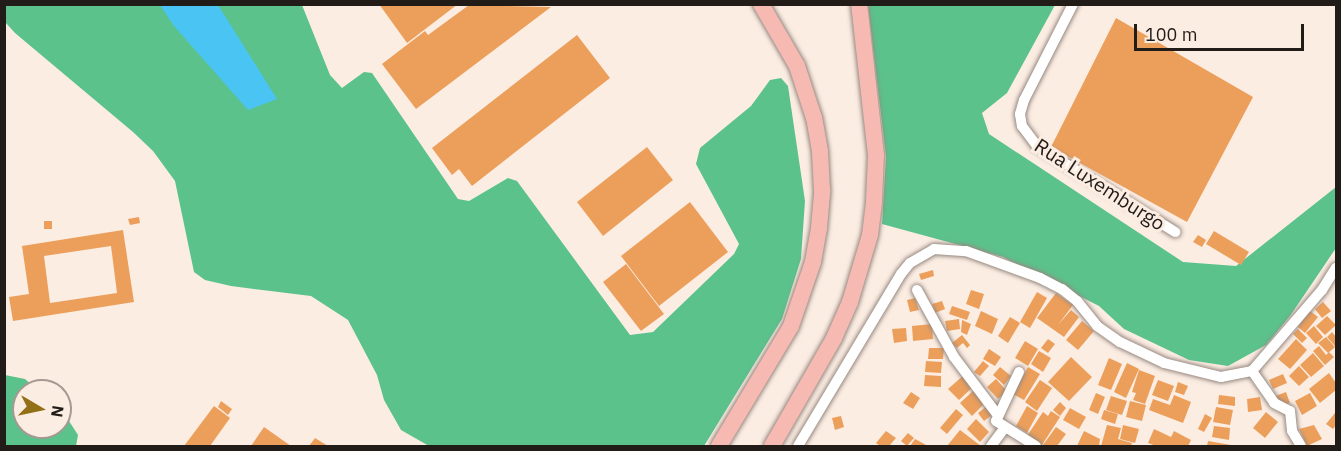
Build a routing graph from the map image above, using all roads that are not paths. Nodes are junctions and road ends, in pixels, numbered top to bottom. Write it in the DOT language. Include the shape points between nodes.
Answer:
graph roads {
  1 [pos="761,4"];
  2 [pos="859,4"];
  3 [pos="1073,4"];
  4 [pos="1175,232"];
  5 [pos="1336,268"];
  6 [pos="917,290"];
  7 [pos="1252,371"];
  8 [pos="1019,372"];
  9 [pos="997,414"];
  10 [pos="1004,429"];
  11 [pos="719,447"];
  12 [pos="772,447"];
  13 [pos="798,447"];
  14 [pos="991,447"];
  15 [pos="1036,447"];
  16 [pos="1301,447"];
  1 -- 11 [label="main road" via="797,66 814,118 821,171 819,228 813,262 791,326"];
  2 -- 12 [label="main road" via="876,155 870,236 846,311"];
  3 -- 4 [label="street, Rua Luxemburgo" via="1024,100 1022,126 1037,146"];
  5 -- 7 [label="street" via="1322,290"];
  6 -- 9 [label="street" via="954,357"];
  7 -- 13 [label="street" via="1221,377 1164,363 1120,342 1097,326 1062,289 1040,278 993,259 948,248 934,249 910,263"];
  7 -- 16 [label="street" via="1274,403 1290,411 1292,431"];
  8 -- 9 [label="street"];
  9 -- 10 [label="street" via="996,421"];
  10 -- 14 [label="street"];
  10 -- 15 [label="street"];
}
